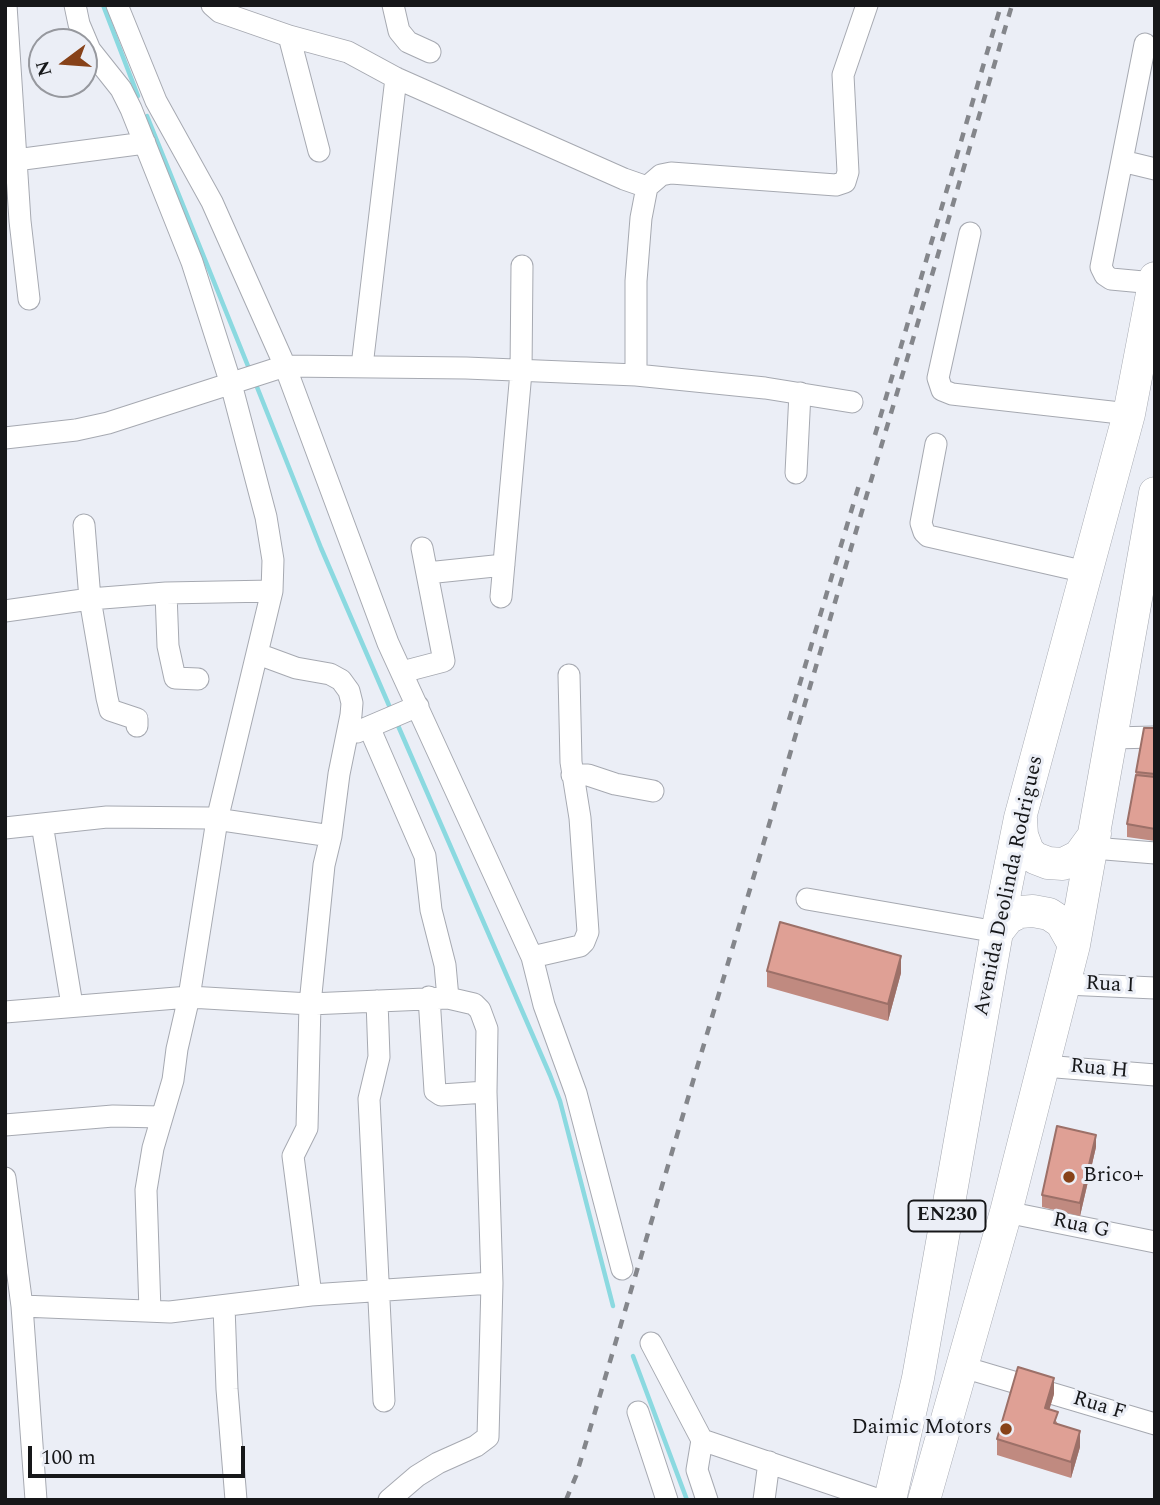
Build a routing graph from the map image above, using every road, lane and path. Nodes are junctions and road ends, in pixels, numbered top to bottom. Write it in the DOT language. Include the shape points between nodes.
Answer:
graph roads {
  1 [pos="6,5"];
  2 [pos="75,5"];
  3 [pos="117,5"];
  4 [pos="212,5"];
  5 [pos="393,5"];
  6 [pos="867,5"];
  7 [pos="7,33"];
  8 [pos="289,36"];
  9 [pos="1145,44"];
  10 [pos="430,52"];
  11 [pos="396,78"];
  12 [pos="143,105"];
  13 [pos="9,116"];
  14 [pos="145,143"];
  15 [pos="319,151"];
  16 [pos="16,160"];
  17 [pos="1122,160"];
  18 [pos="1155,169"];
  19 [pos="647,187"];
  20 [pos="13,223"];
  21 [pos="970,233"];
  22 [pos="522,267"];
  23 [pos="1154,281"];
  24 [pos="29,299"];
  25 [pos="362,366"];
  26 [pos="274,368"];
  27 [pos="522,372"];
  28 [pos="636,374"];
  29 [pos="236,382"];
  30 [pos="800,393"];
  31 [pos="852,402"];
  32 [pos="1129,414"];
  33 [pos="5,438"];
  34 [pos="936,444"];
  35 [pos="796,473"];
  36 [pos="1155,493"];
  37 [pos="85,525"];
  38 [pos="422,548"];
  39 [pos="504,565"];
  40 [pos="1147,570"];
  41 [pos="1086,572"];
  42 [pos="427,573"];
  43 [pos="272,591"];
  44 [pos="166,593"];
  45 [pos="500,597"];
  46 [pos="90,599"];
  47 [pos="5,611"];
  48 [pos="258,654"];
  49 [pos="402,673"];
  50 [pos="569,676"];
  51 [pos="198,679"];
  52 [pos="413,708"];
  53 [pos="374,725"];
  54 [pos="137,726"];
  55 [pos="348,736"];
  56 [pos="1155,737"];
  57 [pos="1112,738"];
  58 [pos="572,775"];
  59 [pos="653,791"];
  60 [pos="1020,818"];
  61 [pos="217,820"];
  62 [pos="42,824"];
  63 [pos="5,828"];
  64 [pos="331,836"];
  65 [pos="1094,841"];
  66 [pos="1155,853"];
  67 [pos="807,898"];
  68 [pos="997,932"];
  69 [pos="1074,946"];
  70 [pos="532,957"];
  71 [pos="1065,984"];
  72 [pos="1155,988"];
  73 [pos="189,997"];
  74 [pos="439,998"];
  75 [pos="377,1001"];
  76 [pos="310,1004"];
  77 [pos="72,1005"];
  78 [pos="5,1012"];
  79 [pos="1044,1066"];
  80 [pos="1155,1075"];
  81 [pos="485,1092"];
  82 [pos="161,1117"];
  83 [pos="5,1125"];
  84 [pos="5,1178"];
  85 [pos="1006,1212"];
  86 [pos="1155,1242"];
  87 [pos="622,1269"];
  88 [pos="11,1277"];
  89 [pos="492,1283"];
  90 [pos="378,1291"];
  91 [pos="311,1295"];
  92 [pos="22,1306"];
  93 [pos="224,1306"];
  94 [pos="150,1311"];
  95 [pos="651,1343"];
  96 [pos="963,1367"];
  97 [pos="384,1401"];
  98 [pos="638,1412"];
  99 [pos="1155,1424"];
  100 [pos="702,1440"];
  101 [pos="769,1462"];
  102 [pos="36,1500"];
  103 [pos="236,1500"];
  104 [pos="389,1500"];
  105 [pos="667,1500"];
  106 [pos="707,1500"];
  107 [pos="764,1500"];
  108 [pos="879,1500"];
  109 [pos="890,1500"];
  110 [pos="924,1500"];
  1 -- 7 [label="street"];
  2 -- 12 [label="street" via="90,50 121,89"];
  3 -- 12 [label="street"];
  4 -- 8 [label="street" via="220,12"];
  5 -- 10 [label="street" via="399,31 408,42"];
  6 -- 19 [label="street" via="843,75 845,182 671,173"];
  7 -- 13 [label="street"];
  8 -- 11 [label="street" via="348,52"];
  8 -- 15 [label="street"];
  9 -- 17 [label="street"];
  11 -- 19 [label="street"];
  11 -- 25 [label="street"];
  12 -- 14 [label="street"];
  12 -- 26 [label="street" via="216,211"];
  13 -- 16 [label="street"];
  14 -- 16 [label="street"];
  14 -- 29 [label="street"];
  16 -- 20 [label="street"];
  17 -- 18 [label="street"];
  17 -- 23 [label="street" via="1101,267 1111,279"];
  19 -- 28 [label="street" via="636,281"];
  20 -- 24 [label="street"];
  21 -- 32 [label="street" via="939,378 942,390"];
  22 -- 27 [label="street"];
  23 -- 32 [label="highway, Avenida Deolinda Rodrigues / EN230"];
  25 -- 26 [label="street"];
  25 -- 27 [label="street"];
  26 -- 29 [label="street"];
  26 -- 49 [label="street"];
  27 -- 28 [label="street"];
  27 -- 39 [label="street"];
  28 -- 30 [label="street"];
  29 -- 33 [label="street" via="108,423"];
  29 -- 43 [label="street" via="271,537"];
  30 -- 31 [label="street"];
  30 -- 35 [label="street"];
  32 -- 41 [label="highway, Avenida Deolinda Rodrigues / EN230"];
  34 -- 41 [label="street" via="921,523 928,536"];
  36 -- 40 [label="highway, EN230"];
  37 -- 46 [label="street"];
  38 -- 42 [label="street"];
  39 -- 42 [label="street"];
  39 -- 45 [label="street"];
  40 -- 57 [label="highway, EN230"];
  41 -- 60 [label="highway, Avenida Deolinda Rodrigues / EN230"];
  42 -- 49 [label="street" via="444,661"];
  43 -- 44 [label="street"];
  43 -- 48 [label="street"];
  44 -- 46 [label="street"];
  44 -- 51 [label="street" via="168,646 175,678"];
  46 -- 47 [label="street"];
  46 -- 54 [label="street" via="110,710 137,719"];
  48 -- 55 [label="street" via="341,680 352,703"];
  48 -- 61 [label="street"];
  49 -- 52 [label="street"];
  50 -- 58 [label="street"];
  52 -- 53 [label="street"];
  52 -- 70 [label="street"];
  53 -- 55 [label="street"];
  53 -- 74 [label="street" via="425,856 444,965"];
  55 -- 64 [label="street"];
  56 -- 57 [label="street"];
  57 -- 65 [label="highway, EN230"];
  58 -- 59 [label="street"];
  58 -- 70 [label="street" via="580,818 587,932 580,946"];
  60 -- 65 [label="highway" via="1028,851 1048,863 1063,864"];
  60 -- 68 [label="highway, Avenida Deolinda Rodrigues / EN230"];
  61 -- 62 [label="street" via="107,817"];
  61 -- 64 [label="street"];
  61 -- 73 [label="street"];
  62 -- 63 [label="street"];
  62 -- 77 [label="street"];
  64 -- 76 [label="street"];
  65 -- 66 [label="street"];
  65 -- 69 [label="highway, EN230"];
  67 -- 68 [label="street"];
  68 -- 69 [label="highway" via="1008,918 1033,911 1060,922"];
  68 -- 109 [label="highway, Avenida Deolinda Rodrigues / EN230" via="918,1378"];
  69 -- 71 [label="highway, EN230"];
  70 -- 87 [label="street" via="576,1093"];
  71 -- 72 [label="street, Rua I"];
  71 -- 79 [label="highway, EN230"];
  73 -- 76 [label="street"];
  73 -- 77 [label="street"];
  73 -- 82 [label="street"];
  74 -- 75 [label="street"];
  74 -- 81 [label="street" via="474,1004 485,1018"];
  74 -- 81 [label="street" via="435,1091 441,1095"];
  75 -- 76 [label="street"];
  75 -- 90 [label="street" via="378,1069 369,1099"];
  76 -- 91 [label="street" via="307,1128 293,1156"];
  77 -- 78 [label="street"];
  79 -- 80 [label="street, Rua H"];
  79 -- 85 [label="highway, EN230"];
  81 -- 89 [label="street"];
  82 -- 83 [label="street"];
  82 -- 94 [label="street" via="146,1190"];
  84 -- 88 [label="street"];
  85 -- 86 [label="street, Rua G"];
  85 -- 96 [label="highway, EN230"];
  88 -- 92 [label="street"];
  89 -- 90 [label="street"];
  89 -- 104 [label="street" via="488,1437 417,1476"];
  90 -- 91 [label="street"];
  90 -- 97 [label="street"];
  91 -- 93 [label="street"];
  92 -- 94 [label="street"];
  92 -- 102 [label="street"];
  93 -- 94 [label="street"];
  93 -- 103 [label="street"];
  95 -- 100 [label="street"];
  96 -- 99 [label="street, Rua F"];
  96 -- 110 [label="highway, EN230"];
  98 -- 105 [label="street"];
  100 -- 101 [label="street"];
  100 -- 106 [label="street" via="697,1470"];
  101 -- 107 [label="street"];
  101 -- 108 [label="street"];
}
